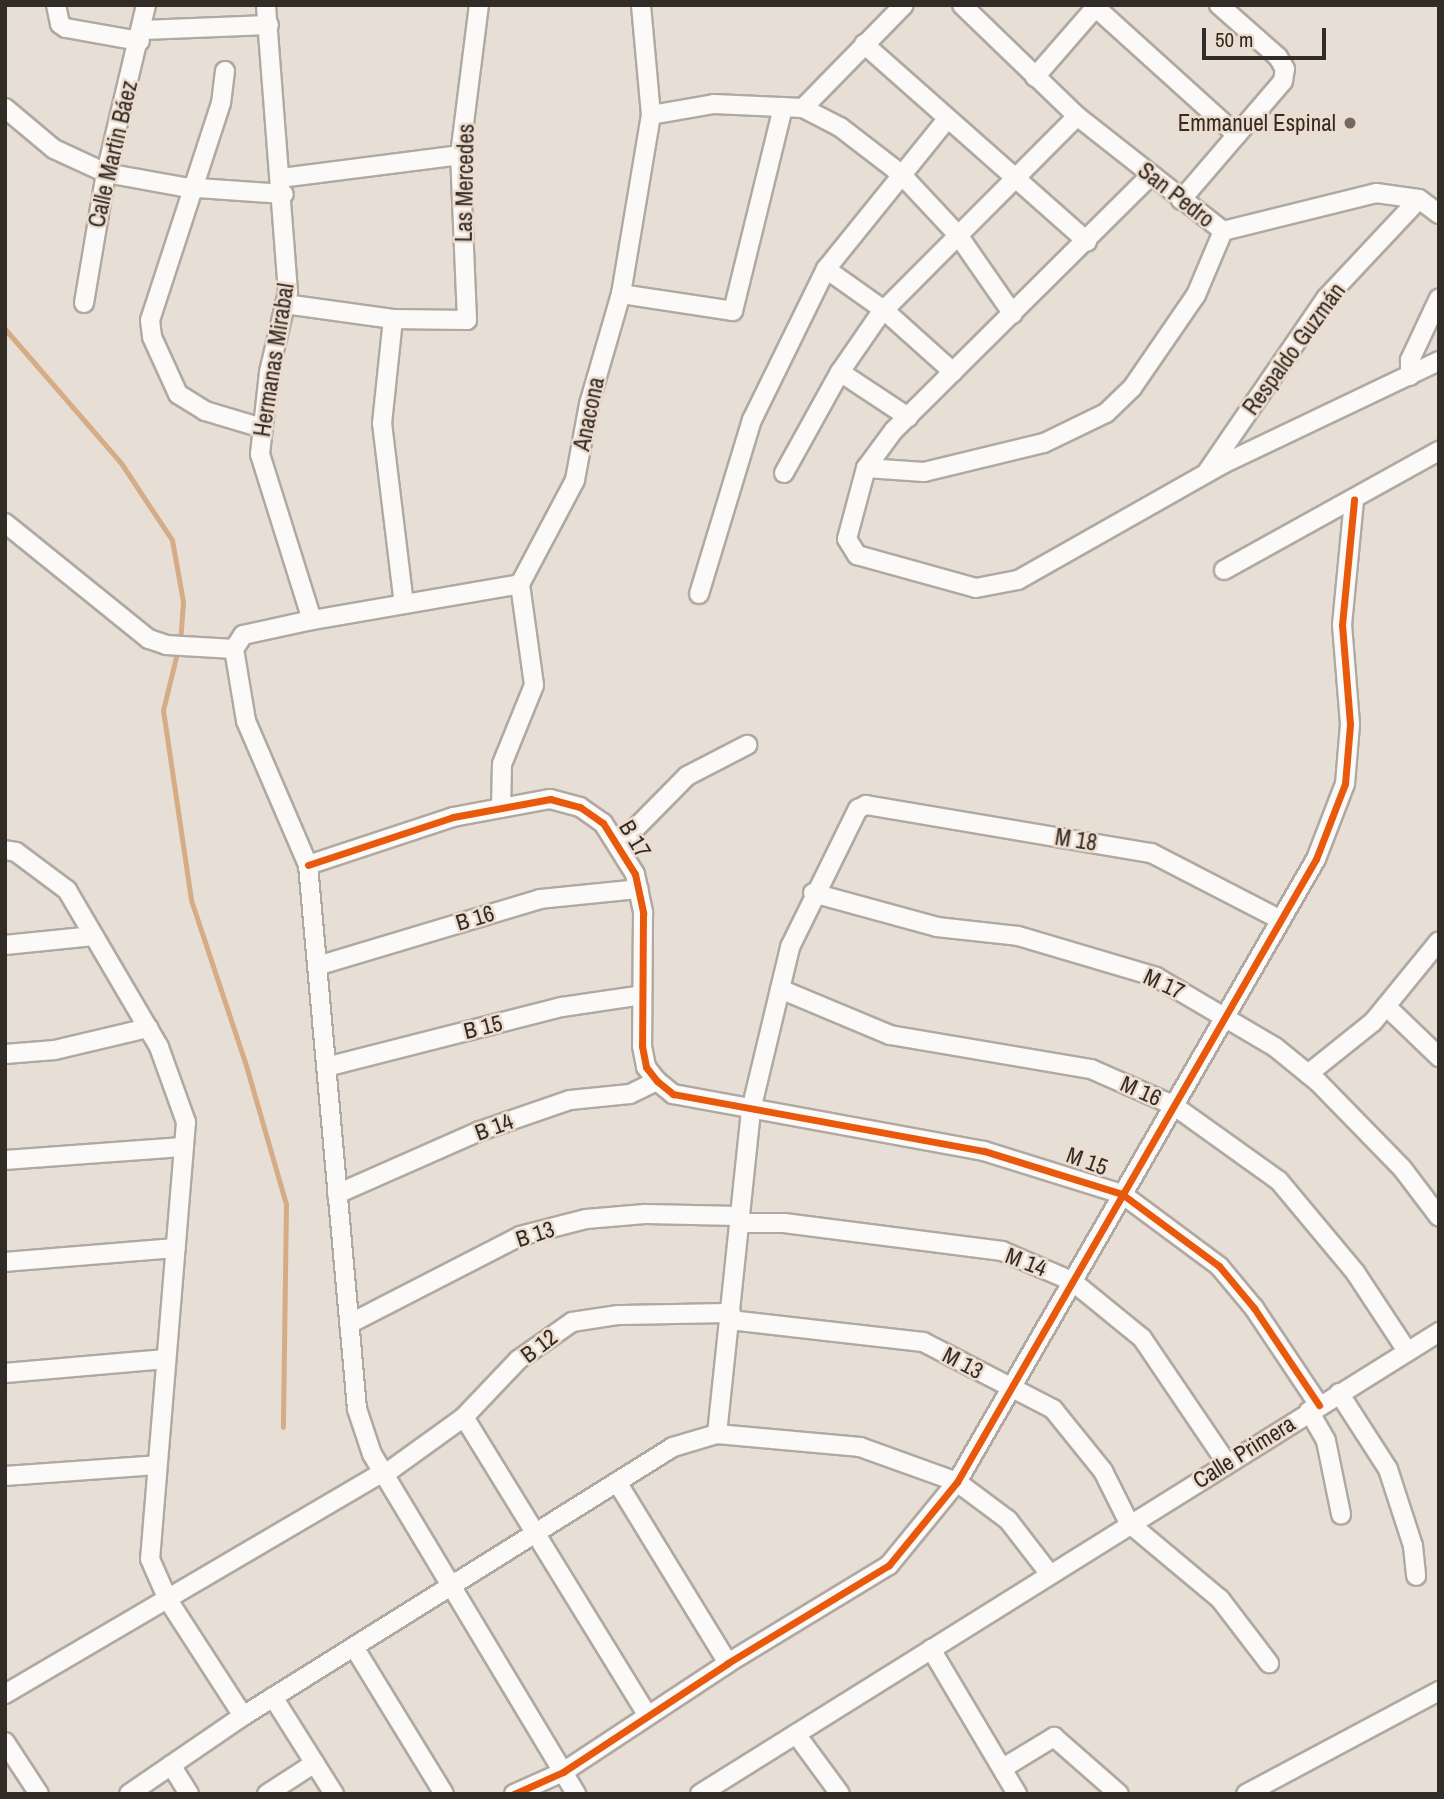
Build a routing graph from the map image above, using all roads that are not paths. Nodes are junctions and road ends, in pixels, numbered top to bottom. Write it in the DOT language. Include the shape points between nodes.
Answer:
graph roads {
  1 [pos="56,5"];
  2 [pos="146,5"];
  3 [pos="266,5"];
  4 [pos="479,5"];
  5 [pos="641,5"];
  6 [pos="904,5"];
  7 [pos="962,5"];
  8 [pos="1219,5"];
  9 [pos="1094,6"];
  10 [pos="269,25"];
  11 [pos="142,36"];
  12 [pos="864,44"];
  13 [pos="225,71"];
  14 [pos="1035,77"];
  15 [pos="783,107"];
  16 [pos="5,108"];
  17 [pos="803,108"];
  18 [pos="651,114"];
  19 [pos="1077,116"];
  20 [pos="947,119"];
  21 [pos="1237,135"];
  22 [pos="460,155"];
  23 [pos="106,173"];
  24 [pos="900,173"];
  25 [pos="1016,176"];
  26 [pos="1150,176"];
  27 [pos="282,186"];
  28 [pos="193,187"];
  29 [pos="1419,198"];
  30 [pos="1181,200"];
  31 [pos="1439,214"];
  32 [pos="1223,230"];
  33 [pos="958,235"];
  34 [pos="1087,242"];
  35 [pos="826,269"];
  36 [pos="621,294"];
  37 [pos="1439,298"];
  38 [pos="83,303"];
  39 [pos="285,304"];
  40 [pos="884,310"];
  41 [pos="1013,314"];
  42 [pos="393,319"];
  43 [pos="1439,361"];
  44 [pos="841,372"];
  45 [pos="953,372"];
  46 [pos="1410,376"];
  47 [pos="908,417"];
  48 [pos="262,428"];
  49 [pos="1439,452"];
  50 [pos="866,468"];
  51 [pos="784,473"];
  52 [pos="1205,474"];
  53 [pos="1354,500"];
  54 [pos="5,523"];
  55 [pos="1224,570"];
  56 [pos="520,584"];
  57 [pos="699,594"];
  58 [pos="404,604"];
  59 [pos="312,620"];
  60 [pos="234,649"];
  61 [pos="747,745"];
  62 [pos="501,808"];
  63 [pos="619,845"];
  64 [pos="5,850"];
  65 [pos="308,865"];
  66 [pos="638,889"];
  67 [pos="813,893"];
  68 [pos="1280,920"];
  69 [pos="94,936"];
  70 [pos="1439,941"];
  71 [pos="5,945"];
  72 [pos="317,966"];
  73 [pos="780,989"];
  74 [pos="642,995"];
  75 [pos="1386,1006"];
  76 [pos="1226,1015"];
  77 [pos="148,1028"];
  78 [pos="5,1054"];
  79 [pos="1439,1057"];
  80 [pos="326,1067"];
  81 [pos="1308,1074"];
  82 [pos="657,1081"];
  83 [pos="1173,1105"];
  84 [pos="751,1110"];
  85 [pos="184,1147"];
  86 [pos="5,1160"];
  87 [pos="337,1194"];
  88 [pos="1122,1194"];
  89 [pos="1439,1217"];
  90 [pos="740,1219"];
  91 [pos="175,1248"];
  92 [pos="5,1262"];
  93 [pos="1072,1281"];
  94 [pos="731,1316"];
  95 [pos="349,1324"];
  96 [pos="1439,1332"];
  97 [pos="1407,1351"];
  98 [pos="165,1359"];
  99 [pos="5,1373"];
  100 [pos="1012,1388"];
  101 [pos="1339,1392"];
  102 [pos="1314,1408"];
  103 [pos="464,1417"];
  104 [pos="717,1434"];
  105 [pos="1226,1462"];
  106 [pos="157,1465"];
  107 [pos="384,1473"];
  108 [pos="5,1476"];
  109 [pos="617,1482"];
  110 [pos="957,1482"];
  111 [pos="1341,1514"];
  112 [pos="1129,1523"];
  113 [pos="535,1534"];
  114 [pos="1049,1573"];
  115 [pos="1416,1576"];
  116 [pos="453,1585"];
  117 [pos="168,1600"];
  118 [pos="355,1647"];
  119 [pos="932,1649"];
  120 [pos="728,1662"];
  121 [pos="1269,1663"];
  122 [pos="1439,1691"];
  123 [pos="5,1694"];
  124 [pos="273,1698"];
  125 [pos="648,1715"];
  126 [pos="243,1716"];
  127 [pos="796,1734"];
  128 [pos="5,1742"];
  129 [pos="315,1763"];
  130 [pos="171,1765"];
  131 [pos="1003,1768"];
  132 [pos="563,1772"];
  133 [pos="39,1794"];
  134 [pos="129,1794"];
  135 [pos="189,1794"];
  136 [pos="267,1794"];
  137 [pos="334,1794"];
  138 [pos="444,1794"];
  139 [pos="514,1794"];
  140 [pos="576,1794"];
  141 [pos="700,1794"];
  142 [pos="840,1794"];
  143 [pos="1017,1794"];
  144 [pos="1119,1794"];
  145 [pos="1246,1794"];
  1 -- 11 [label="street" via="60,24 66,28"];
  2 -- 11 [label="street, Calle Martin Báez"];
  3 -- 10 [label="street, Hermanas Mirabal"];
  4 -- 22 [label="street, Las Mercedes"];
  5 -- 18 [label="street, Anacona"];
  6 -- 12 [label="street"];
  7 -- 14 [label="street, San Pedro"];
  8 -- 21 [label="street" via="1278,57 1285,69 1283,81"];
  9 -- 14 [label="street"];
  9 -- 21 [label="street"];
  10 -- 11 [label="street"];
  10 -- 27 [label="street, Hermanas Mirabal"];
  11 -- 23 [label="street, Calle Martin Báez"];
  12 -- 17 [label="street"];
  12 -- 20 [label="street"];
  13 -- 28 [label="street" via="221,103"];
  14 -- 19 [label="street, San Pedro"];
  15 -- 17 [label="street"];
  15 -- 18 [label="street" via="714,104"];
  15 -- 36 [label="street" via="733,311"];
  16 -- 23 [label="street" via="54,149"];
  17 -- 24 [label="street" via="840,127"];
  18 -- 36 [label="street, Anacona"];
  19 -- 25 [label="street"];
  19 -- 26 [label="street, San Pedro"];
  20 -- 24 [label="street"];
  20 -- 25 [label="street"];
  21 -- 30 [label="street"];
  22 -- 27 [label="street"];
  22 -- 42 [label="street, Las Mercedes" via="467,320"];
  23 -- 28 [label="street"];
  23 -- 38 [label="street, Calle Martin Báez"];
  24 -- 33 [label="street"];
  24 -- 35 [label="street"];
  25 -- 33 [label="street"];
  25 -- 34 [label="street"];
  26 -- 30 [label="street, San Pedro"];
  26 -- 34 [label="street"];
  27 -- 28 [label="street"];
  27 -- 39 [label="street, Hermanas Mirabal"];
  28 -- 48 [label="street" via="150,320 152,337 178,394 205,411"];
  29 -- 31 [label="street"];
  29 -- 32 [label="street, San Pedro" via="1376,192"];
  29 -- 52 [label="street, Respaldo Guzmán" via="1327,297"];
  30 -- 32 [label="street, San Pedro"];
  32 -- 50 [label="street" via="1196,295 1132,388 1106,413 1044,443 924,472"];
  33 -- 40 [label="street"];
  33 -- 41 [label="street"];
  34 -- 41 [label="street"];
  35 -- 40 [label="street"];
  35 -- 57 [label="street" via="752,420"];
  36 -- 56 [label="street, Anacona" via="589,404 575,480"];
  37 -- 46 [label="street" via="1410,360"];
  39 -- 42 [label="street"];
  39 -- 48 [label="street, Hermanas Mirabal"];
  40 -- 44 [label="street"];
  40 -- 45 [label="street"];
  41 -- 45 [label="street"];
  42 -- 58 [label="street" via="382,423"];
  43 -- 46 [label="street"];
  44 -- 47 [label="street"];
  44 -- 51 [label="street"];
  45 -- 47 [label="street"];
  46 -- 52 [label="street"];
  47 -- 50 [label="street"];
  48 -- 59 [label="street, Hermanas Mirabal" via="260,454"];
  49 -- 53 [label="street"];
  50 -- 52 [label="street" via="847,539 850,549 856,555 976,587 1018,580"];
  53 -- 55 [label="street"];
  53 -- 68 [label="street" via="1342,625 1350,724 1345,784 1316,859"];
  54 -- 60 [label="street" via="149,639 166,645"];
  56 -- 58 [label="street"];
  56 -- 62 [label="street" via="534,685 502,764"];
  58 -- 59 [label="street"];
  59 -- 60 [label="street" via="243,635"];
  60 -- 65 [label="street" via="246,721"];
  61 -- 63 [label="street" via="687,776"];
  62 -- 63 [label="street, B 17" via="550,799 580,807 603,823"];
  62 -- 65 [label="street, B 17" via="453,817"];
  63 -- 66 [label="street, B 17"];
  64 -- 69 [label="street" via="16,852 67,890"];
  65 -- 72 [label="street"];
  66 -- 72 [label="street, B 16" via="540,899"];
  66 -- 74 [label="street, B 17" via="643,913"];
  67 -- 68 [label="street, M 18" via="858,809 866,805 1151,853"];
  67 -- 73 [label="street" via="790,947"];
  67 -- 76 [label="street, M 17" via="937,927 1031,939 1156,977"];
  68 -- 76 [label="street"];
  69 -- 71 [label="street"];
  69 -- 77 [label="street"];
  70 -- 75 [label="street"];
  72 -- 80 [label="street"];
  73 -- 83 [label="street, M 16" via="890,1035 1091,1069"];
  73 -- 84 [label="street"];
  74 -- 80 [label="street, B 15" via="562,1007"];
  74 -- 82 [label="street, B 17" via="642,1046 646,1067"];
  75 -- 79 [label="street"];
  75 -- 81 [label="street" via="1373,1022"];
  76 -- 81 [label="street, M 17"];
  76 -- 83 [label="street"];
  77 -- 78 [label="street" via="55,1049"];
  77 -- 85 [label="street" via="186,1122"];
  80 -- 87 [label="street"];
  81 -- 89 [label="street, M 17" via="1402,1168"];
  82 -- 84 [label="street" via="673,1094"];
  82 -- 87 [label="street, B 14" via="630,1094 570,1100 480,1131"];
  83 -- 88 [label="street"];
  83 -- 97 [label="street, M 16" via="1279,1181 1355,1272"];
  84 -- 88 [label="street, M 15" via="984,1151"];
  84 -- 90 [label="street"];
  85 -- 86 [label="street"];
  85 -- 91 [label="street"];
  87 -- 95 [label="street"];
  88 -- 93 [label="street"];
  88 -- 102 [label="street, M 15" via="1219,1266 1254,1308"];
  90 -- 93 [label="street, M 14" via="1002,1251"];
  90 -- 94 [label="street"];
  90 -- 95 [label="street, B 13" via="645,1214 586,1219 520,1236"];
  91 -- 92 [label="street"];
  91 -- 98 [label="street"];
  93 -- 100 [label="street"];
  93 -- 105 [label="street, M 14" via="1142,1338"];
  94 -- 100 [label="street, M 13" via="923,1342"];
  94 -- 103 [label="street, B 12" via="618,1315 572,1322 518,1360"];
  94 -- 104 [label="street"];
  95 -- 107 [label="street" via="356,1409"];
  96 -- 97 [label="street, Calle Primera"];
  97 -- 101 [label="street, Calle Primera"];
  98 -- 99 [label="street"];
  98 -- 106 [label="street"];
  100 -- 110 [label="street"];
  100 -- 112 [label="street, M 13" via="1053,1409 1102,1471"];
  101 -- 102 [label="street, Calle Primera"];
  101 -- 115 [label="street" via="1388,1469 1413,1546"];
  102 -- 105 [label="street, Calle Primera"];
  102 -- 111 [label="street, M 15"];
  103 -- 107 [label="street, B 12"];
  103 -- 113 [label="street"];
  104 -- 109 [label="street" via="673,1447"];
  104 -- 110 [label="street" via="860,1447"];
  105 -- 112 [label="street, Calle Primera"];
  106 -- 108 [label="street"];
  106 -- 117 [label="street" via="150,1559"];
  107 -- 116 [label="street"];
  107 -- 117 [label="street, B 12"];
  109 -- 113 [label="street"];
  109 -- 120 [label="street"];
  110 -- 114 [label="street" via="1007,1520"];
  110 -- 120 [label="street" via="889,1565"];
  112 -- 114 [label="street, Calle Primera"];
  112 -- 121 [label="street" via="1220,1599"];
  113 -- 116 [label="street"];
  113 -- 125 [label="street"];
  114 -- 119 [label="street, Calle Primera"];
  116 -- 118 [label="street"];
  116 -- 132 [label="street"];
  117 -- 123 [label="street, B 12"];
  117 -- 126 [label="street"];
  118 -- 124 [label="street"];
  118 -- 138 [label="street"];
  119 -- 127 [label="street, Calle Primera"];
  119 -- 131 [label="street"];
  120 -- 125 [label="street"];
  122 -- 145 [label="street"];
  124 -- 126 [label="street"];
  124 -- 129 [label="street"];
  125 -- 132 [label="street"];
  126 -- 130 [label="street"];
  127 -- 141 [label="street, Calle Primera"];
  127 -- 142 [label="street"];
  128 -- 133 [label="street"];
  129 -- 136 [label="street"];
  129 -- 137 [label="street"];
  130 -- 134 [label="street"];
  130 -- 135 [label="street"];
  131 -- 143 [label="street"];
  131 -- 144 [label="street" via="1054,1737"];
  132 -- 139 [label="street"];
  132 -- 140 [label="street"];
}
